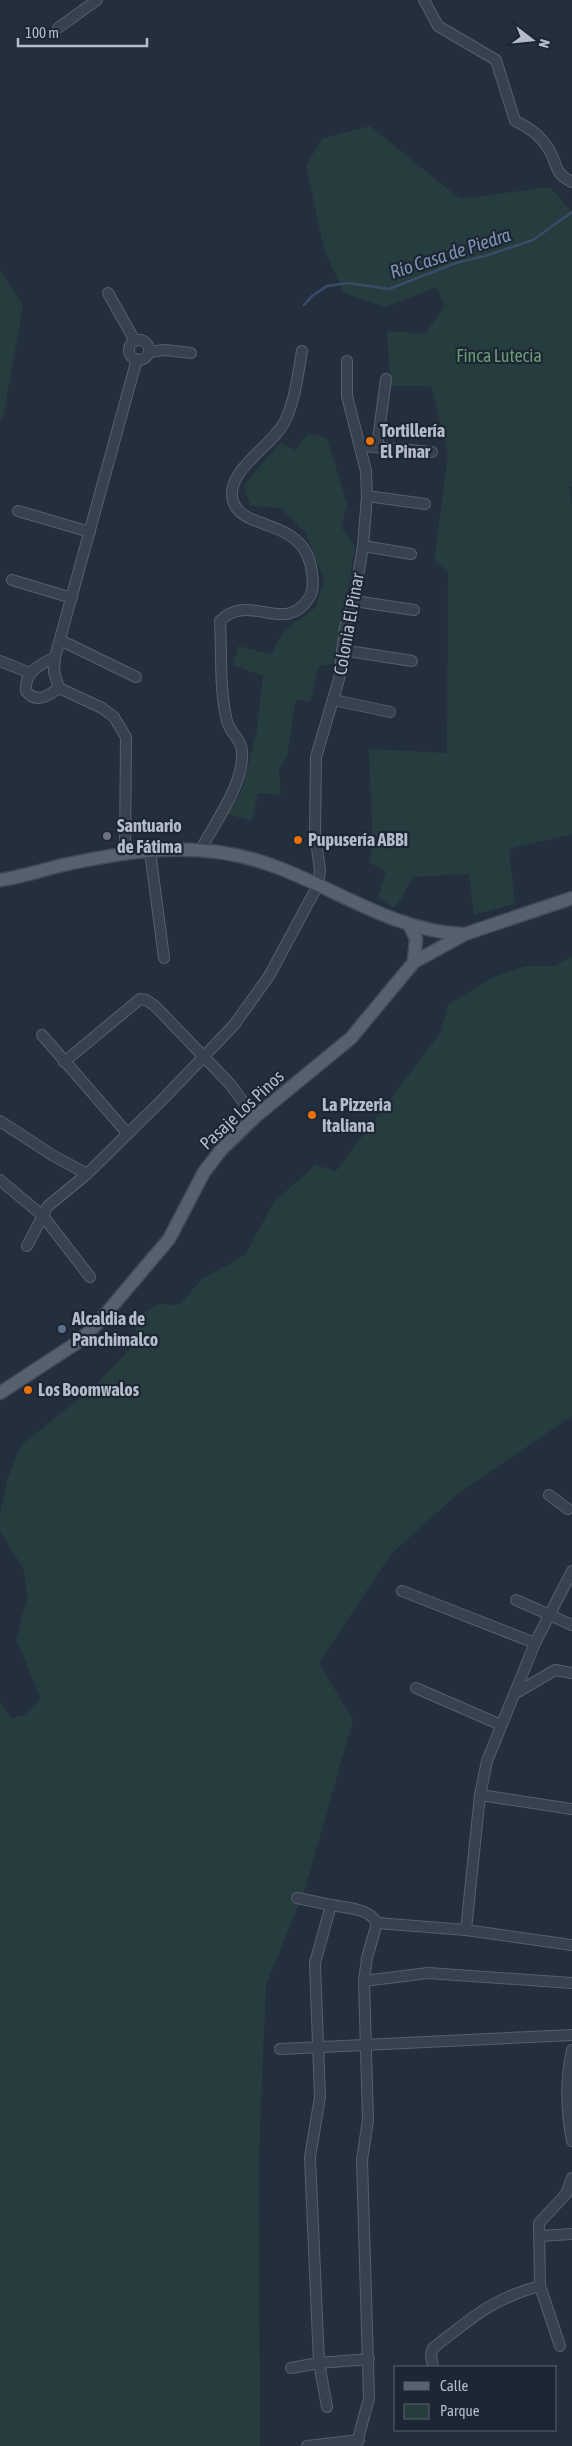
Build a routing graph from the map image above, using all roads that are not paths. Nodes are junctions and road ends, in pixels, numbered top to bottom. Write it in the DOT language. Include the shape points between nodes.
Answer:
graph roads {
  1 [pos="97,0"];
  2 [pos="424,0"];
  3 [pos="58,28"];
  4 [pos="572,182"];
  5 [pos="108,293"];
  6 [pos="135,341"];
  7 [pos="149,352"];
  8 [pos="302,352"];
  9 [pos="191,353"];
  10 [pos="136,359"];
  11 [pos="347,362"];
  12 [pos="386,379"];
  13 [pos="362,446"];
  14 [pos="377,447"];
  15 [pos="432,452"];
  16 [pos="367,496"];
  17 [pos="425,504"];
  18 [pos="18,511"];
  19 [pos="90,532"];
  20 [pos="363,546"];
  21 [pos="411,554"];
  22 [pos="12,580"];
  23 [pos="72,598"];
  24 [pos="354,601"];
  25 [pos="414,610"];
  26 [pos="60,640"];
  27 [pos="342,650"];
  28 [pos="55,657"];
  29 [pos="0,660"];
  30 [pos="412,661"];
  31 [pos="30,673"];
  32 [pos="136,676"];
  33 [pos="59,688"];
  34 [pos="334,700"];
  35 [pos="390,712"];
  36 [pos="202,849"];
  37 [pos="150,851"];
  38 [pos="125,854"];
  39 [pos="0,880"];
  40 [pos="318,885"];
  41 [pos="572,898"];
  42 [pos="410,926"];
  43 [pos="465,934"];
  44 [pos="164,958"];
  45 [pos="414,962"];
  46 [pos="42,1035"];
  47 [pos="203,1057"];
  48 [pos="64,1062"];
  49 [pos="254,1117"];
  50 [pos="0,1121"];
  51 [pos="128,1134"];
  52 [pos="87,1174"];
  53 [pos="0,1180"];
  54 [pos="43,1216"];
  55 [pos="27,1246"];
  56 [pos="90,1276"];
  57 [pos="0,1393"];
  58 [pos="548,1495"];
  59 [pos="571,1511"];
  60 [pos="572,1570"];
  61 [pos="402,1590"];
  62 [pos="516,1600"];
  63 [pos="549,1614"];
  64 [pos="572,1625"];
  65 [pos="535,1643"];
  66 [pos="572,1673"];
  67 [pos="416,1688"];
  68 [pos="516,1693"];
  69 [pos="501,1725"];
  70 [pos="480,1795"];
  71 [pos="572,1809"];
  72 [pos="297,1898"];
  73 [pos="331,1905"];
  74 [pos="377,1923"];
  75 [pos="466,1930"];
  76 [pos="572,1945"];
  77 [pos="364,1981"];
  78 [pos="572,1983"];
  79 [pos="572,2035"];
  80 [pos="367,2046"];
  81 [pos="317,2047"];
  82 [pos="280,2050"];
  83 [pos="572,2050"];
  84 [pos="572,2141"];
  85 [pos="572,2178"];
  86 [pos="572,2234"];
  87 [pos="540,2236"];
  88 [pos="540,2286"];
  89 [pos="560,2346"];
  90 [pos="369,2359"];
  91 [pos="319,2363"];
  92 [pos="433,2366"];
  93 [pos="291,2368"];
  94 [pos="327,2407"];
  95 [pos="358,2443"];
  96 [pos="308,2446"];
  1 -- 3 [label="street"];
  2 -- 4 [label="street" via="438,26 496,60 515,120 530,127 548,148 556,170"];
  5 -- 6 [label="street"];
  6 -- 7 [label="street" via="147,343"];
  6 -- 10 [label="street" via="130,348 132,357"];
  7 -- 9 [label="street"];
  7 -- 10 [label="street" via="144,358"];
  8 -- 36 [label="street" via="297,384 285,423 238,474 233,501 238,510 257,522 292,535 303,546 311,565 313,585 310,598 300,609 284,615 245,609 229,612 220,621 227,722 242,744 242,759 234,787"];
  10 -- 19 [label="street"];
  11 -- 13 [label="street, Colonia El Pinar" via="347,396"];
  12 -- 14 [label="street"];
  13 -- 14 [label="street"];
  13 -- 16 [label="street, Colonia El Pinar"];
  14 -- 15 [label="street"];
  16 -- 17 [label="street"];
  16 -- 20 [label="street, Colonia El Pinar"];
  18 -- 19 [label="street"];
  19 -- 23 [label="street"];
  20 -- 21 [label="street"];
  20 -- 24 [label="street, Colonia El Pinar"];
  22 -- 23 [label="street"];
  23 -- 26 [label="street"];
  24 -- 25 [label="street"];
  24 -- 27 [label="street, Colonia El Pinar" via="345,626"];
  26 -- 28 [label="street"];
  26 -- 32 [label="street"];
  27 -- 30 [label="street"];
  27 -- 34 [label="street, Colonia El Pinar" via="340,679"];
  28 -- 31 [label="street"];
  28 -- 33 [label="street" via="54,672"];
  29 -- 31 [label="street"];
  31 -- 33 [label="street" via="25,686 30,696 45,697"];
  33 -- 38 [label="street" via="102,708 114,717 126,737"];
  34 -- 35 [label="street"];
  34 -- 40 [label="street, Colonia El Pinar" via="316,757"];
  36 -- 37 [label="main road"];
  36 -- 40 [label="main road" via="268,864"];
  37 -- 38 [label="main road"];
  37 -- 44 [label="street"];
  38 -- 39 [label="main road"];
  40 -- 42 [label="main road"];
  40 -- 47 [label="street" via="269,976 234,1025"];
  41 -- 43 [label="main road"];
  42 -- 43 [label="main road"];
  42 -- 45 [label="main road" via="416,940"];
  43 -- 45 [label="main road, Pasaje Los Pinos"];
  45 -- 49 [label="main road, Pasaje Los Pinos" via="350,1038"];
  46 -- 48 [label="street"];
  47 -- 48 [label="street" via="155,1006 140,999"];
  47 -- 49 [label="street" via="230,1084"];
  47 -- 51 [label="street"];
  48 -- 51 [label="street"];
  49 -- 57 [label="main road, Pasaje Los Pinos" via="208,1165 169,1239 98,1323 78,1342"];
  50 -- 52 [label="street"];
  51 -- 52 [label="street"];
  52 -- 54 [label="street" via="48,1206"];
  53 -- 54 [label="street"];
  54 -- 55 [label="street"];
  54 -- 56 [label="street"];
  58 -- 59 [label="street"];
  60 -- 63 [label="street"];
  61 -- 65 [label="street"];
  62 -- 63 [label="street"];
  63 -- 64 [label="street"];
  63 -- 65 [label="street"];
  65 -- 68 [label="street"];
  66 -- 68 [label="street" via="555,1670"];
  67 -- 69 [label="street"];
  68 -- 69 [label="street"];
  69 -- 70 [label="street" via="487,1761"];
  70 -- 71 [label="street"];
  70 -- 75 [label="street"];
  72 -- 73 [label="street"];
  73 -- 74 [label="street" via="365,1912"];
  73 -- 81 [label="street" via="315,1963"];
  74 -- 75 [label="street"];
  74 -- 77 [label="street"];
  75 -- 76 [label="street"];
  77 -- 78 [label="street" via="428,1973"];
  77 -- 80 [label="street"];
  79 -- 80 [label="street"];
  80 -- 81 [label="street"];
  80 -- 90 [label="street" via="368,2120 362,2160"];
  81 -- 82 [label="street"];
  81 -- 91 [label="street" via="320,2097 310,2157"];
  83 -- 84 [label="street" via="566,2074"];
  85 -- 87 [label="street" via="566,2194 539,2223"];
  86 -- 87 [label="street"];
  87 -- 88 [label="street"];
  88 -- 89 [label="street"];
  88 -- 92 [label="street" via="496,2301 466,2322 433,2348"];
  90 -- 91 [label="street"];
  90 -- 95 [label="street" via="369,2398"];
  91 -- 93 [label="street"];
  91 -- 94 [label="street"];
  95 -- 96 [label="street"];
}
